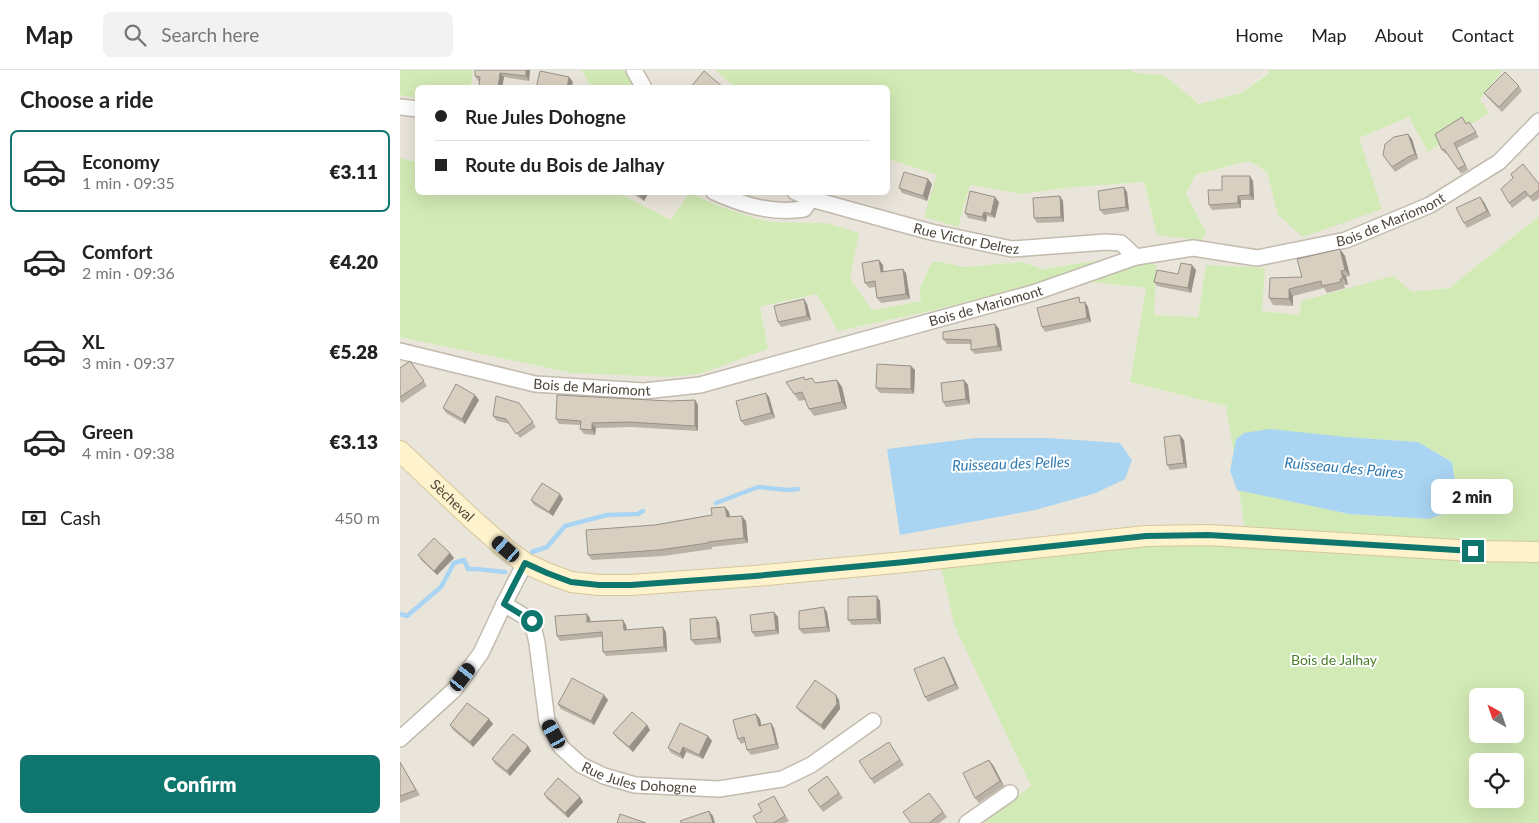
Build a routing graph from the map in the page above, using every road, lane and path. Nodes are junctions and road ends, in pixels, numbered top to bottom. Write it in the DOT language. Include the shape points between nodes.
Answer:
graph roads {
  1 [pos="634,70"];
  2 [pos="642,85"];
  3 [pos="400,107"];
  4 [pos="415,109"];
  5 [pos="1539,121"];
  6 [pos="722,195"];
  7 [pos="802,195"];
  8 [pos="811,199"];
  9 [pos="1136,257"];
  10 [pos="400,351"];
  11 [pos="400,451"];
  12 [pos="1539,552"];
  13 [pos="525,563"];
  14 [pos="504,604"];
  15 [pos="873,721"];
  16 [pos="400,739"];
  17 [pos="1010,793"];
  18 [pos="967,823"];
  1 -- 2 [label="street"];
  3 -- 4 [label="street"];
  5 -- 9 [label="street, Bois de Mariomont" via="1499,162 1430,205 1346,240 1257,258 1193,248"];
  6 -- 8 [label="street" via="766,210 789,212 804,209"];
  7 -- 8 [label="street, Rue Victor Delrez"];
  8 -- 9 [label="street, Rue Victor Delrez" via="931,232 1012,249 1106,242 1120,243"];
  9 -- 10 [label="street, Bois de Mariomont" via="1033,292 700,385 644,391 535,384"];
  11 -- 13 [label="main road, Sècheval"];
  12 -- 13 [label="main road, Sècheval" via="1208,535 1146,536 905,562 631,585 571,582"];
  13 -- 14 [label="street"];
  14 -- 15 [label="street, Rue Jules Dohogne" via="532,621 538,643 547,721 561,747 581,765 604,776 634,785 719,789 782,779 811,765"];
  14 -- 16 [label="street" via="482,653 454,690"];
  17 -- 18 [label="street"];
}
